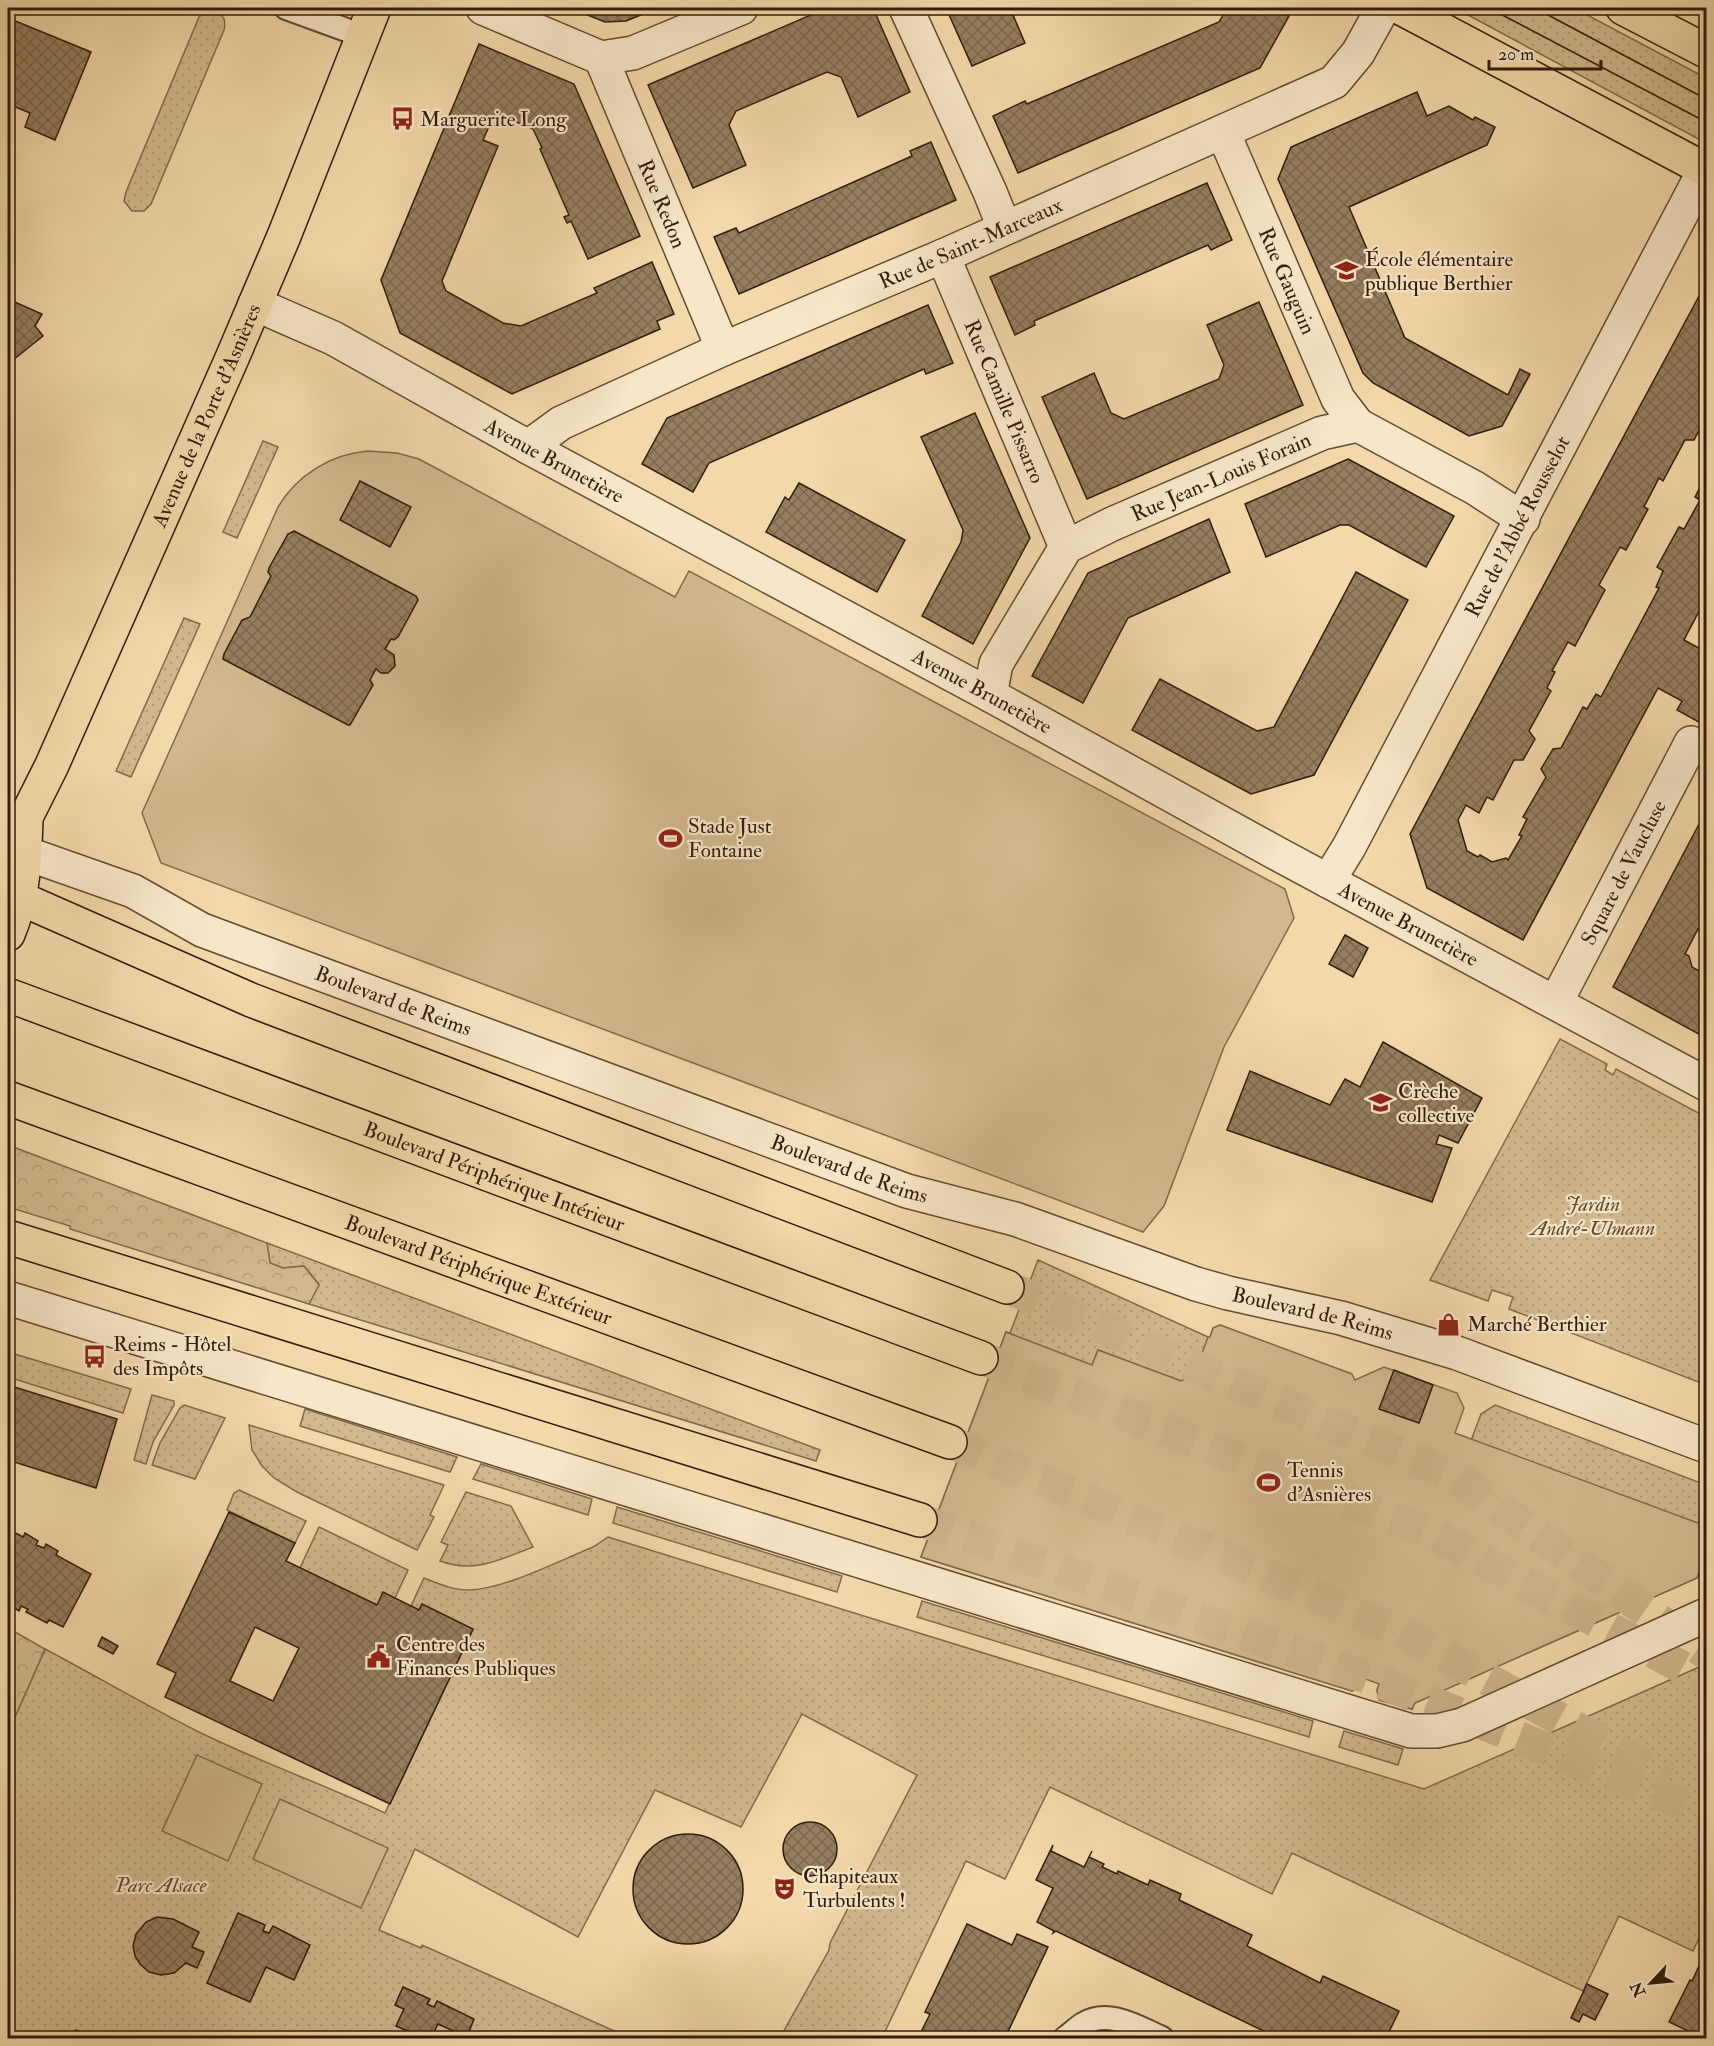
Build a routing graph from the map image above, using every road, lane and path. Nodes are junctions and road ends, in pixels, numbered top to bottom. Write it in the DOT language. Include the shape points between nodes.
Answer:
graph roads {
  1 [pos="286,8"];
  2 [pos="483,8"];
  3 [pos="741,8"];
  4 [pos="906,8"];
  5 [pos="1383,8"];
  6 [pos="1401,8"];
  7 [pos="1623,8"];
  8 [pos="369,22"];
  9 [pos="1707,51"];
  10 [pos="601,58"];
  11 [pos="1222,132"];
  12 [pos="1706,170"];
  13 [pos="1004,227"];
  14 [pos="943,256"];
  15 [pos="255,304"];
  16 [pos="723,349"];
  17 [pos="1358,425"];
  18 [pos="528,447"];
  19 [pos="1523,519"];
  20 [pos="1066,547"];
  21 [pos="990,695"];
  22 [pos="1691,743"];
  23 [pos="16,837"];
  24 [pos="1328,881"];
  25 [pos="13,896"];
  26 [pos="8,934"];
  27 [pos="8,995"];
  28 [pos="1556,1002"];
  29 [pos="1707,1084"];
  30 [pos="8,1098"];
  31 [pos="8,1237"];
  32 [pos="1007,1287"];
  33 [pos="8,1298"];
  34 [pos="981,1358"];
  35 [pos="950,1442"];
  36 [pos="1707,1446"];
  37 [pos="920,1520"];
  38 [pos="1707,1615"];
  39 [pos="1065,2038"];
  40 [pos="1162,2038"];
  1 -- 8 [label="lane"];
  2 -- 10 [label="street"];
  3 -- 10 [label="street" via="633,53"];
  4 -- 13 [label="street"];
  5 -- 11 [label="street, Rue de Saint-Marceaux" via="1358,52 1334,82"];
  6 -- 12 [label="main road"];
  7 -- 9 [label="main road"];
  8 -- 15 [label="main road, Avenue de la Porte d'Asnières"];
  10 -- 16 [label="street, Rue Redon"];
  11 -- 13 [label="street, Rue de Saint-Marceaux"];
  11 -- 17 [label="street, Rue Gauguin" via="1338,399"];
  12 -- 19 [label="street, Rue de l'Abbé Rousselot"];
  13 -- 14 [label="street, Rue de Saint-Marceaux"];
  14 -- 16 [label="street, Rue de Saint-Marceaux"];
  14 -- 20 [label="street, Rue Camille Pissarro"];
  15 -- 18 [label="street, Avenue Brunetière" via="333,338"];
  15 -- 23 [label="main road, Avenue de la Porte d'Asnières" via="52,765"];
  16 -- 18 [label="street, Rue de Saint-Marceaux" via="561,423"];
  17 -- 19 [label="street" via="1475,488"];
  17 -- 20 [label="street, Rue Jean-Louis Forain" via="1322,433"];
  18 -- 21 [label="street, Avenue Brunetière"];
  19 -- 24 [label="street, Rue de l'Abbé Rousselot"];
  20 -- 21 [label="street" via="996,664"];
  21 -- 24 [label="street, Avenue Brunetière"];
  22 -- 28 [label="street, Square de Vaucluse"];
  23 -- 25 [label="main road, Avenue de la Porte d'Asnières"];
  23 -- 36 [label="street, Boulevard de Reims" via="132,891 202,930 907,1191 1015,1219 1196,1284 1350,1321 1457,1353"];
  24 -- 28 [label="street, Avenue Brunetière"];
  25 -- 26 [label="main road, Avenue de la Porte d'Asnières"];
  25 -- 32 [label="main road" via="251,1000"];
  27 -- 34 [label="main road, Boulevard Périphérique Intérieur"];
  28 -- 29 [label="street, Avenue Brunetière"];
  30 -- 35 [label="main road, Boulevard Périphérique Extérieur"];
  31 -- 37 [label="main road"];
  33 -- 38 [label="street" via="1411,1731 1430,1732 1462,1725"];
  39 -- 40 [label="lane" via="1096,2019 1117,2019"];
}
